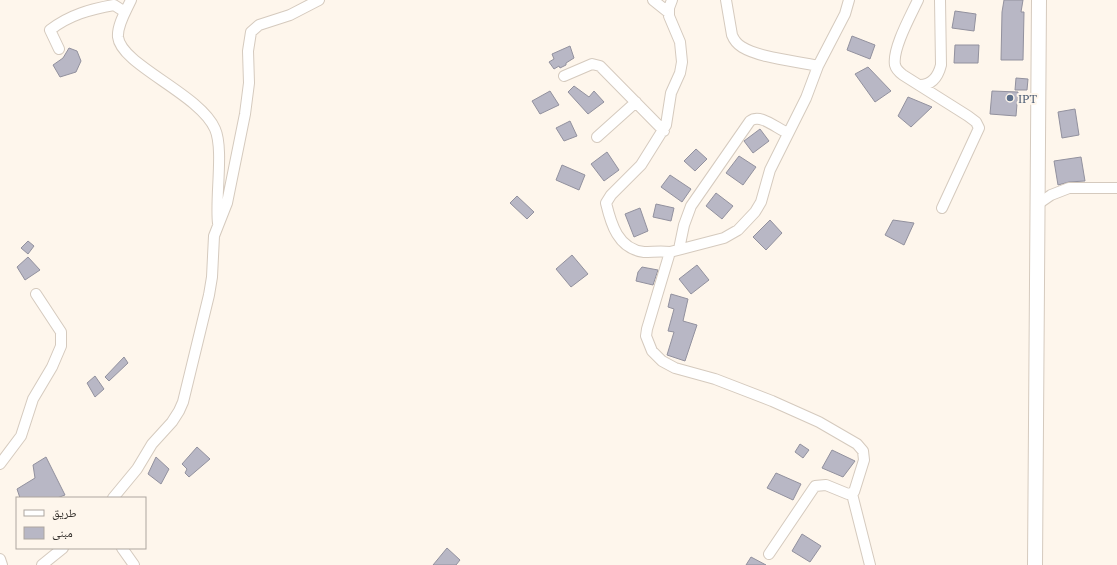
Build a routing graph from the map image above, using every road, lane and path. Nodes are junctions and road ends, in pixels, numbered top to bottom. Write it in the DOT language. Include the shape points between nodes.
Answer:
graph roads {
  1 [pos="131,0"];
  2 [pos="319,0"];
  3 [pos="653,0"];
  4 [pos="672,0"];
  5 [pos="726,0"];
  6 [pos="849,0"];
  7 [pos="918,0"];
  8 [pos="940,0"];
  9 [pos="1039,0"];
  10 [pos="125,12"];
  11 [pos="668,12"];
  12 [pos="59,49"];
  13 [pos="818,66"];
  14 [pos="564,76"];
  15 [pos="920,85"];
  16 [pos="636,102"];
  17 [pos="664,131"];
  18 [pos="788,134"];
  19 [pos="597,137"];
  20 [pos="1117,188"];
  21 [pos="1038,204"];
  22 [pos="942,208"];
  23 [pos="218,225"];
  24 [pos="674,251"];
  25 [pos="36,294"];
  26 [pos="0,464"];
  27 [pos="852,494"];
  28 [pos="114,497"];
  29 [pos="62,549"];
  30 [pos="123,549"];
  31 [pos="770,554"];
  32 [pos="0,559"];
  33 [pos="2,565"];
  34 [pos="42,565"];
  35 [pos="134,565"];
  36 [pos="870,565"];
  37 [pos="1035,565"];
  1 -- 10 [label="street"];
  2 -- 23 [label="street" via="290,15 263,23 251,32 245,114 227,203"];
  3 -- 11 [label="street"];
  4 -- 11 [label="street"];
  5 -- 13 [label="street" via="732,35 741,47 752,52"];
  6 -- 13 [label="street" via="845,14"];
  7 -- 15 [label="street" via="895,62 899,72"];
  8 -- 15 [label="street" via="941,65 938,75 933,80 926,85"];
  9 -- 21 [label="main road"];
  10 -- 12 [label="street" via="114,5 80,13 60,22 50,30"];
  10 -- 23 [label="street" via="118,32 119,42 124,51 189,99 204,113 215,130 218,143"];
  11 -- 17 [label="street" via="680,42 682,57 680,73 671,93"];
  13 -- 18 [label="street"];
  14 -- 16 [label="street" via="598,64"];
  15 -- 22 [label="street" via="974,120 979,128"];
  16 -- 17 [label="street"];
  16 -- 19 [label="street"];
  17 -- 24 [label="street" via="641,165 606,202 614,228 630,247 644,252"];
  18 -- 24 [label="street" via="770,170 761,202 750,219 724,238"];
  18 -- 24 [label="street" via="759,118 750,121 691,206"];
  20 -- 21 [label="street" via="1069,188"];
  21 -- 37 [label="main road"];
  23 -- 28 [label="street" via="213,241 209,295 183,402 174,419 152,444 132,476"];
  24 -- 27 [label="street" via="647,329 646,336 652,351 662,362 675,368 715,379 772,401 819,422 857,444 863,451 864,460 856,489"];
  25 -- 26 [label="street" via="61,332 61,346 33,399 21,436"];
  27 -- 31 [label="street" via="826,485 815,486"];
  27 -- 36 [label="street"];
  29 -- 34 [label="street"];
  30 -- 35 [label="street"];
  32 -- 33 [label="street"];
}
